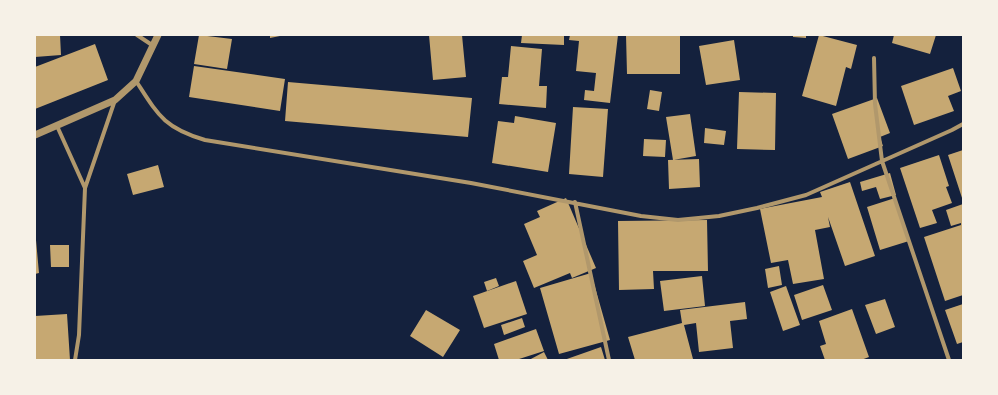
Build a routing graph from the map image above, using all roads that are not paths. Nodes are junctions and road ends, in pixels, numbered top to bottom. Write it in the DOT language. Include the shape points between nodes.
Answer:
graph roads {
  1 [pos="137,35"];
  2 [pos="158,35"];
  3 [pos="152,45"];
  4 [pos="874,58"];
  5 [pos="136,81"];
  6 [pos="115,100"];
  7 [pos="963,124"];
  8 [pos="57,126"];
  9 [pos="35,135"];
  10 [pos="882,162"];
  11 [pos="85,188"];
  12 [pos="575,202"];
  13 [pos="75,360"];
  14 [pos="609,360"];
  15 [pos="949,360"];
  1 -- 3 [label="street"];
  2 -- 3 [label="street"];
  3 -- 5 [label="street"];
  4 -- 10 [label="street" via="875,104"];
  5 -- 6 [label="street"];
  5 -- 12 [label="street" via="158,115 182,133 205,140"];
  6 -- 8 [label="street"];
  6 -- 11 [label="street"];
  7 -- 10 [label="street"];
  8 -- 9 [label="street"];
  8 -- 11 [label="street"];
  10 -- 12 [label="street" via="806,195 719,216 678,220 641,216"];
  10 -- 15 [label="street"];
  11 -- 13 [label="street" via="79,335"];
  12 -- 14 [label="street"];
}
